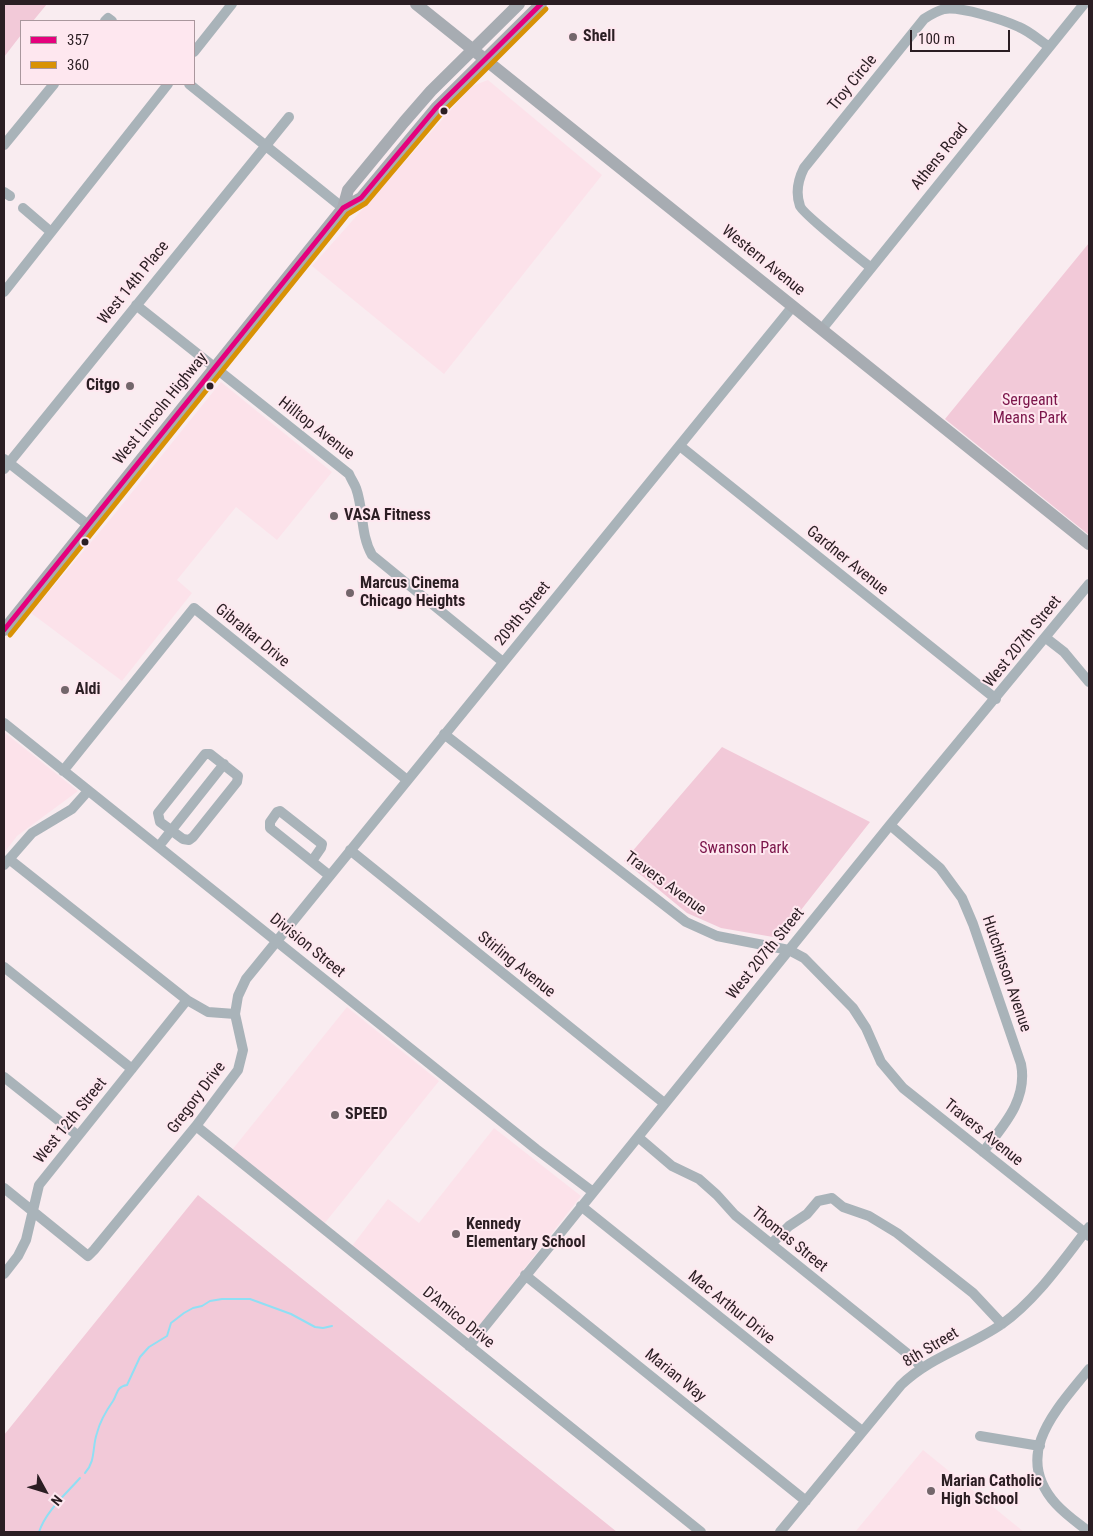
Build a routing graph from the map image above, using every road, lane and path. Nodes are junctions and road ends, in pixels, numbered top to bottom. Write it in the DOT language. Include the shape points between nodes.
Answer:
graph roads {
  1 [pos="232,4"];
  2 [pos="416,4"];
  3 [pos="519,4"];
  4 [pos="541,4"];
  5 [pos="1084,4"];
  6 [pos="1048,46"];
  7 [pos="473,50"];
  8 [pos="195,51"];
  9 [pos="485,59"];
  10 [pos="53,85"];
  11 [pos="167,85"];
  12 [pos="191,85"];
  13 [pos="289,117"];
  14 [pos="4,145"];
  15 [pos="265,146"];
  16 [pos="23,208"];
  17 [pos="344,208"];
  18 [pos="50,232"];
  19 [pos="870,267"];
  20 [pos="4,292"];
  21 [pos="136,305"];
  22 [pos="793,306"];
  23 [pos="822,329"];
  24 [pos="215,367"];
  25 [pos="680,446"];
  26 [pos="5,463"];
  27 [pos="88,525"];
  28 [pos="1089,544"];
  29 [pos="1089,584"];
  30 [pos="4,630"];
  31 [pos="1046,638"];
  32 [pos="503,662"];
  33 [pos="1089,682"];
  34 [pos="996,699"];
  35 [pos="4,723"];
  36 [pos="444,734"];
  37 [pos="224,764"];
  38 [pos="63,771"];
  39 [pos="407,780"];
  40 [pos="88,791"];
  41 [pos="890,825"];
  42 [pos="171,830"];
  43 [pos="159,846"];
  44 [pos="350,850"];
  45 [pos="312,861"];
  46 [pos="6,862"];
  47 [pos="330,876"];
  48 [pos="277,941"];
  49 [pos="789,950"];
  50 [pos="4,967"];
  51 [pos="187,1000"];
  52 [pos="235,1014"];
  53 [pos="132,1069"];
  54 [pos="4,1077"];
  55 [pos="664,1103"];
  56 [pos="196,1126"];
  57 [pos="77,1135"];
  58 [pos="638,1137"];
  59 [pos="983,1152"];
  60 [pos="4,1188"];
  61 [pos="593,1192"];
  62 [pos="581,1206"];
  63 [pos="32,1210"];
  64 [pos="1088,1232"];
  65 [pos="770,1244"];
  66 [pos="4,1274"];
  67 [pos="525,1275"];
  68 [pos="1002,1324"];
  69 [pos="469,1346"];
  70 [pos="922,1367"];
  71 [pos="1089,1369"];
  72 [pos="862,1431"];
  73 [pos="980,1436"];
  74 [pos="1040,1446"];
  75 [pos="806,1501"];
  76 [pos="701,1532"];
  77 [pos="780,1532"];
  78 [pos="1089,1532"];
  1 -- 8 [label="street"];
  2 -- 7 [label="main road, Western Avenue"];
  3 -- 7 [label="main road, West Lincoln Highway"];
  4 -- 9 [label="main road, West Lincoln Highway"];
  5 -- 6 [label="street, Athens Road"];
  6 -- 19 [label="street, Athens Road"];
  6 -- 19 [label="street, Troy Circle" via="1020,27 966,10 946,8 924,19 804,168 798,180 800,208"];
  7 -- 9 [label="main road, Western Avenue"];
  7 -- 17 [label="main road, West Lincoln Highway" via="431,91 385,144 348,190"];
  9 -- 17 [label="main road, West Lincoln Highway" via="439,105 361,198"];
  9 -- 22 [label="main road, Western Avenue"];
  10 -- 14 [label="street"];
  11 -- 18 [label="street"];
  12 -- 15 [label="street"];
  13 -- 15 [label="street, West 14th Place"];
  15 -- 17 [label="street"];
  15 -- 21 [label="street, West 14th Place"];
  16 -- 18 [label="street"];
  17 -- 24 [label="main road, West Lincoln Highway"];
  18 -- 20 [label="street"];
  19 -- 23 [label="street, Athens Road"];
  21 -- 24 [label="street, Hilltop Avenue"];
  21 -- 26 [label="street, West 14th Place"];
  22 -- 23 [label="main road, Western Avenue"];
  22 -- 25 [label="street, 209th Street"];
  23 -- 28 [label="main road, Western Avenue"];
  24 -- 27 [label="main road, West Lincoln Highway"];
  24 -- 32 [label="street, Hilltop Avenue" via="349,474 357,489 364,535 372,555"];
  25 -- 32 [label="street, 209th Street"];
  25 -- 34 [label="street, Gardner Avenue"];
  26 -- 27 [label="street"];
  27 -- 30 [label="main road, West Lincoln Highway"];
  29 -- 31 [label="street, West 207th Street"];
  31 -- 33 [label="street" via="1064,652"];
  31 -- 34 [label="street, West 207th Street"];
  32 -- 36 [label="street, 209th Street"];
  34 -- 41 [label="street, West 207th Street"];
  35 -- 38 [label="street, Division Street"];
  36 -- 39 [label="street, 209th Street"];
  36 -- 49 [label="street, Travers Avenue" via="686,922 717,936"];
  37 -- 42 [label="street"];
  37 -- 42 [label="street" via="205,754 168,799 158,817"];
  37 -- 42 [label="street" via="238,776 237,782 198,831 189,840"];
  38 -- 39 [label="street, Gibraltar Drive" via="194,608"];
  38 -- 40 [label="street, Division Street"];
  39 -- 44 [label="street, 209th Street"];
  40 -- 43 [label="street, Division Street"];
  40 -- 46 [label="street" via="72,809 32,833"];
  41 -- 49 [label="street, West 207th Street"];
  41 -- 59 [label="street, Hutchinson Avenue" via="940,868 962,898 1021,1064 1022,1087 1016,1105"];
  42 -- 43 [label="street"];
  43 -- 48 [label="street, Division Street"];
  44 -- 47 [label="street, 209th Street"];
  44 -- 55 [label="street, Stirling Avenue"];
  45 -- 45 [label="street" via="270,828 277,812 280,811 322,844"];
  45 -- 47 [label="street"];
  46 -- 51 [label="street"];
  47 -- 48 [label="street, 209th Street"];
  48 -- 52 [label="street, Gregory Drive" via="241,987"];
  48 -- 61 [label="street, Division Street"];
  49 -- 55 [label="street, West 207th Street"];
  49 -- 59 [label="street, Travers Avenue" via="808,961 853,1008 881,1062 896,1081"];
  50 -- 53 [label="street"];
  51 -- 52 [label="street" via="208,1012"];
  51 -- 53 [label="street, West 12th Street"];
  52 -- 56 [label="street, Gregory Drive" via="243,1050 238,1070"];
  53 -- 57 [label="street, West 12th Street"];
  54 -- 57 [label="street"];
  55 -- 58 [label="street, West 207th Street"];
  56 -- 63 [label="street, Gregory Drive" via="88,1256"];
  56 -- 69 [label="street, D'Amico Drive"];
  57 -- 63 [label="street, West 12th Street" via="39,1185"];
  58 -- 61 [label="street, West 207th Street"];
  58 -- 65 [label="street, Thomas Street" via="672,1166 699,1179 735,1216"];
  59 -- 64 [label="street, Travers Avenue"];
  60 -- 63 [label="street"];
  61 -- 62 [label="street, West 207th Street"];
  62 -- 67 [label="street, West 207th Street"];
  62 -- 72 [label="street, Mac Arthur Drive"];
  63 -- 66 [label="street, West 12th Street" via="26,1240"];
  64 -- 68 [label="street, 8th Street" via="1028,1301"];
  65 -- 68 [label="street" via="818,1201 832,1198 843,1207 869,1216 897,1232 973,1293"];
  65 -- 70 [label="street, Thomas Street"];
  67 -- 69 [label="street, West 207th Street"];
  67 -- 75 [label="street, Marian Way"];
  68 -- 70 [label="street, 8th Street"];
  69 -- 76 [label="street, D'Amico Drive"];
  70 -- 72 [label="street, 8th Street" via="895,1391"];
  71 -- 74 [label="street" via="1046,1425"];
  72 -- 75 [label="street, 8th Street"];
  73 -- 74 [label="street"];
  74 -- 78 [label="street" via="1038,1464 1045,1488 1057,1505"];
  75 -- 77 [label="street, 8th Street"];
}
